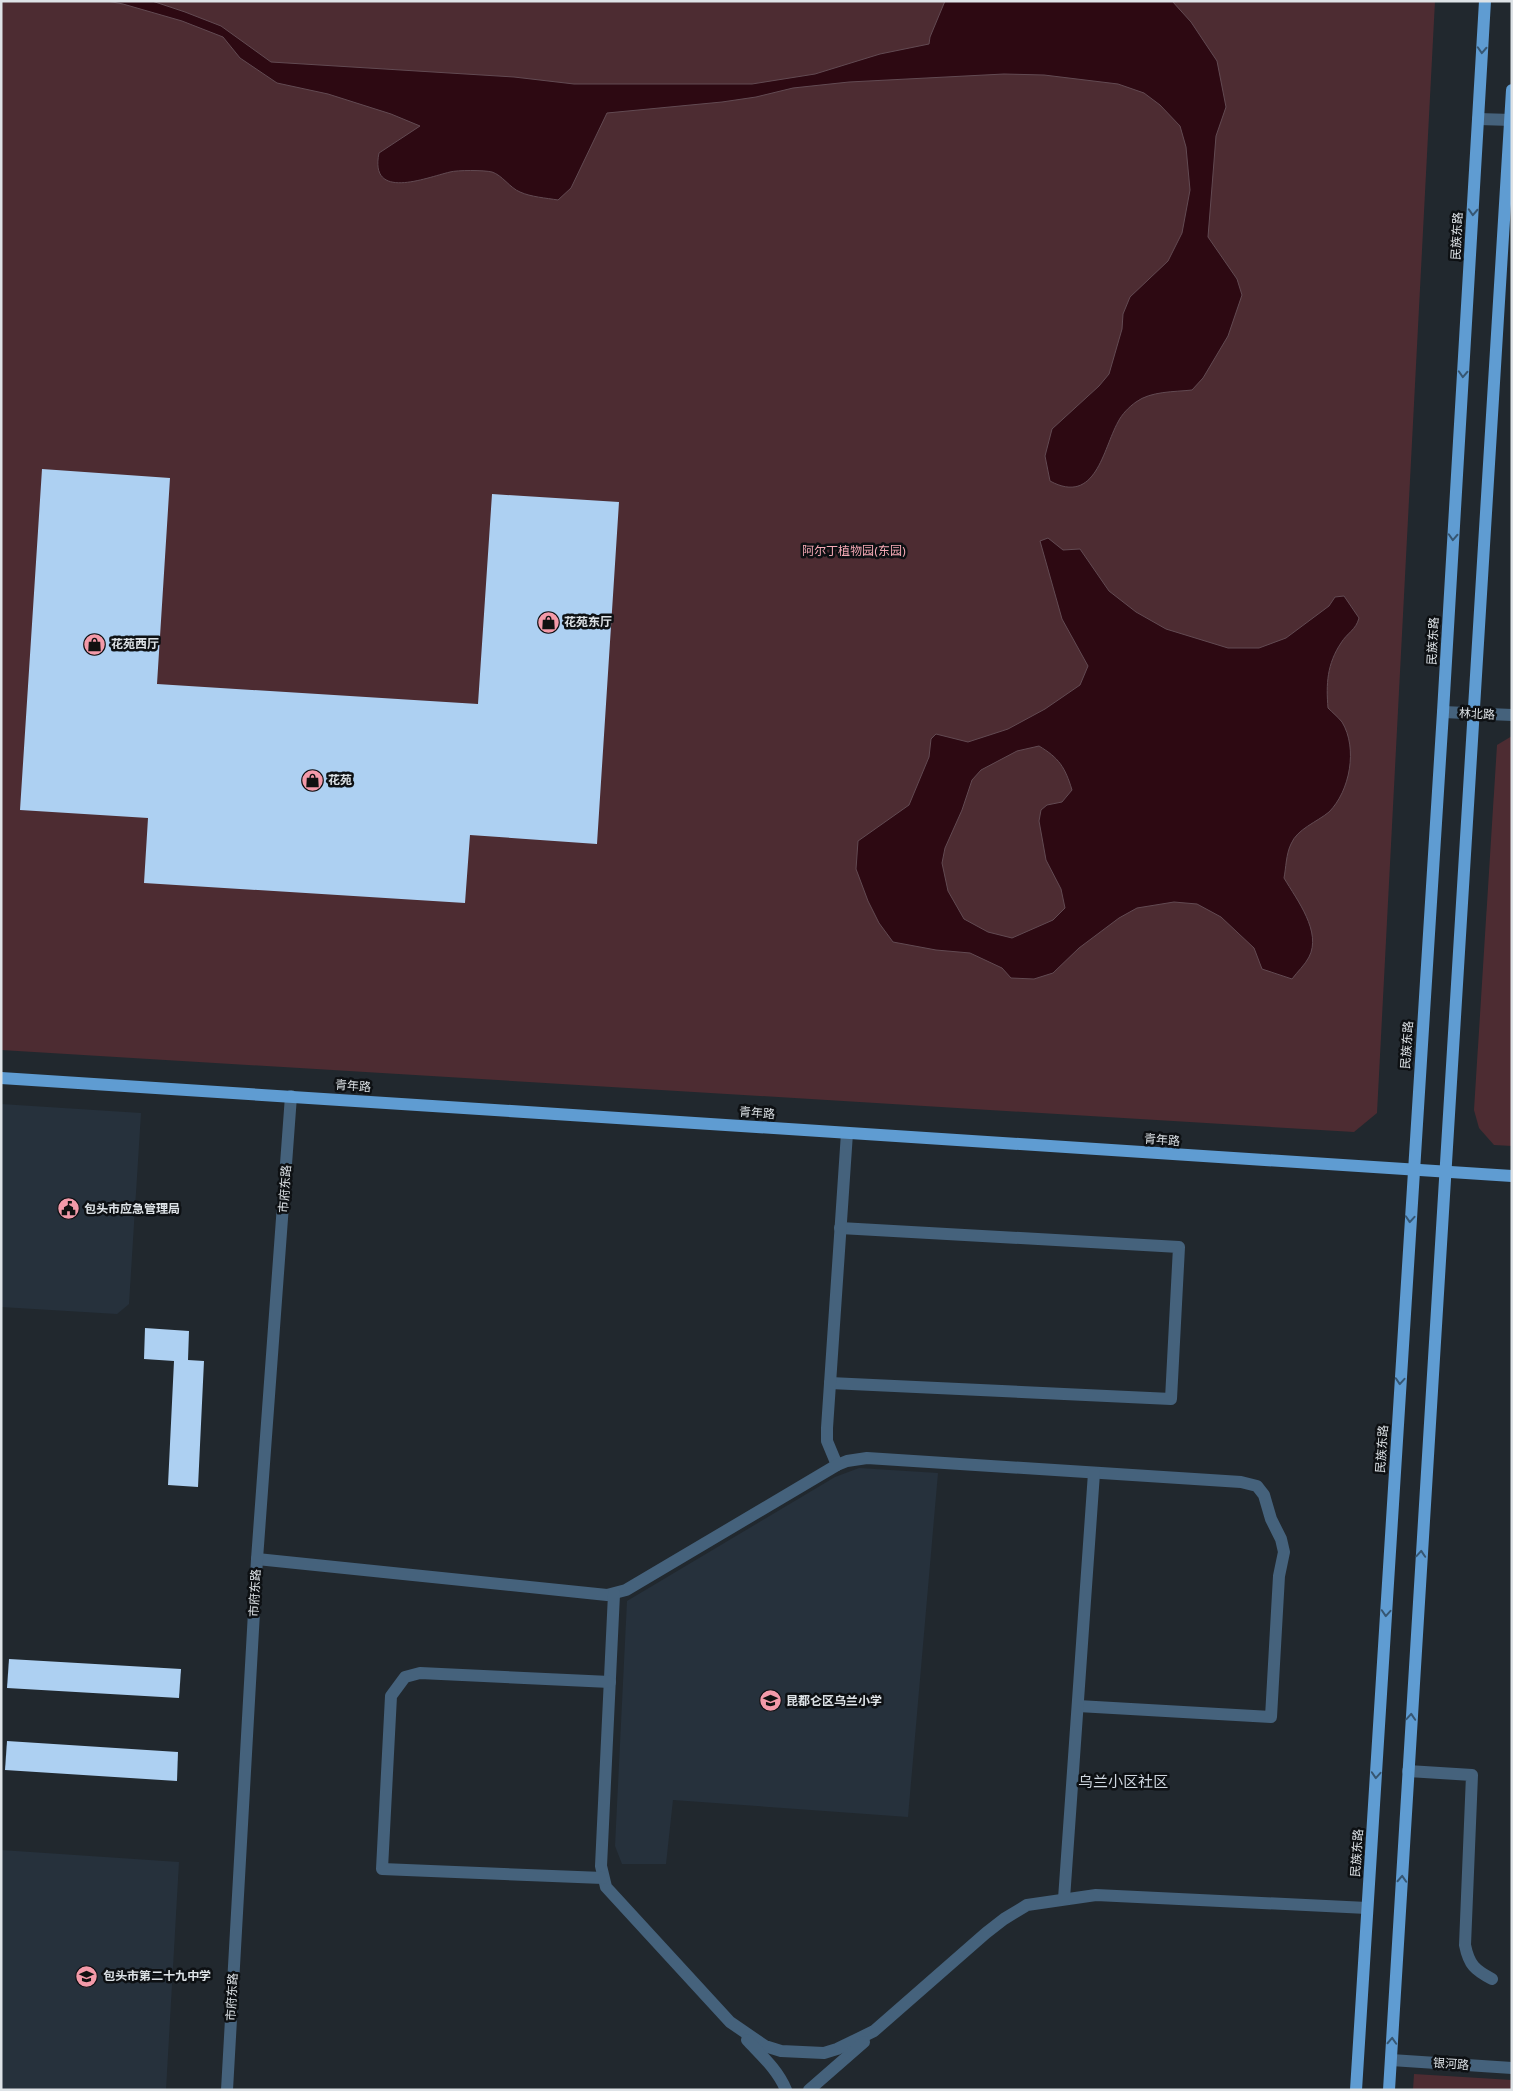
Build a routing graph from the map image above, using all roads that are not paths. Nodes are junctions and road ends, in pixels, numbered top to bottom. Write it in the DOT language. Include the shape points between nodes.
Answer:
graph roads {
  1 [pos="1485,1"];
  2 [pos="1512,90"];
  3 [pos="1478,119"];
  4 [pos="1511,120"];
  5 [pos="1443,712"];
  6 [pos="1474,713"];
  7 [pos="1512,716"];
  8 [pos="1,1078"];
  9 [pos="291,1096"];
  10 [pos="847,1133"];
  11 [pos="1413,1170"];
  12 [pos="1445,1172"];
  13 [pos="1512,1176"];
  14 [pos="840,1228"];
  15 [pos="830,1382"];
  16 [pos="837,1465"];
  17 [pos="1094,1473"];
  18 [pos="257,1559"];
  19 [pos="614,1594"];
  20 [pos="610,1682"];
  21 [pos="1078,1706"];
  22 [pos="1408,1772"];
  23 [pos="602,1878"];
  24 [pos="1064,1899"];
  25 [pos="1367,1908"];
  26 [pos="1492,1979"];
  27 [pos="732,2023"];
  28 [pos="874,2032"];
  29 [pos="1391,2060"];
  30 [pos="1512,2068"];
  31 [pos="227,2090"];
  32 [pos="786,2090"];
  33 [pos="810,2090"];
  34 [pos="1356,2090"];
  35 [pos="1389,2090"];
  1 -- 3 [label="main road, 民族东路, one-way"];
  2 -- 4 [label="main road"];
  3 -- 4 [label="street"];
  3 -- 5 [label="main road, 民族东路, one-way"];
  4 -- 6 [label="main road"];
  5 -- 6 [label="street, 林北路"];
  5 -- 11 [label="main road, 民族东路"];
  6 -- 7 [label="street, 林北路"];
  6 -- 12 [label="main road"];
  8 -- 9 [label="main road, 青年路"];
  9 -- 10 [label="main road, 青年路"];
  9 -- 18 [label="street, 市府东路"];
  10 -- 11 [label="main road, 青年路"];
  10 -- 14 [label="street"];
  11 -- 12 [label="main road, 青年路"];
  11 -- 25 [label="main road, 民族东路, one-way"];
  12 -- 13 [label="main road, 青年路"];
  22 -- 12 [label="main road, one-way"];
  14 -- 15 [label="street"];
  14 -- 15 [label="street" via="1179,1246 1171,1400"];
  15 -- 16 [label="street" via="828,1441"];
  16 -- 17 [label="street" via="867,1458"];
  16 -- 19 [label="street" via="626,1590"];
  17 -- 21 [label="street"];
  17 -- 21 [label="street" via="1241,1482 1257,1486 1264,1495 1284,1552 1279,1576 1271,1717"];
  18 -- 19 [label="street" via="597,1595"];
  18 -- 31 [label="street, 市府东路"];
  19 -- 20 [label="street"];
  20 -- 23 [label="street"];
  20 -- 23 [label="street" via="420,1673 406,1677 391,1696 382,1869"];
  21 -- 24 [label="street"];
  22 -- 26 [label="street" via="1472,1775 1465,1945 1467,1958 1477,1971"];
  29 -- 22 [label="main road, one-way"];
  23 -- 27 [label="street" via="606,1887"];
  24 -- 25 [label="street" via="1096,1895"];
  24 -- 28 [label="street" via="1027,1905 1004,1919"];
  25 -- 34 [label="main road, 民族东路"];
  27 -- 28 [label="street" via="765,2046 805,2053 837,2049"];
  27 -- 32 [label="street" via="773,2069"];
  28 -- 33 [label="street"];
  29 -- 30 [label="street, 银河路"];
  29 -- 35 [label="main road"];
}
